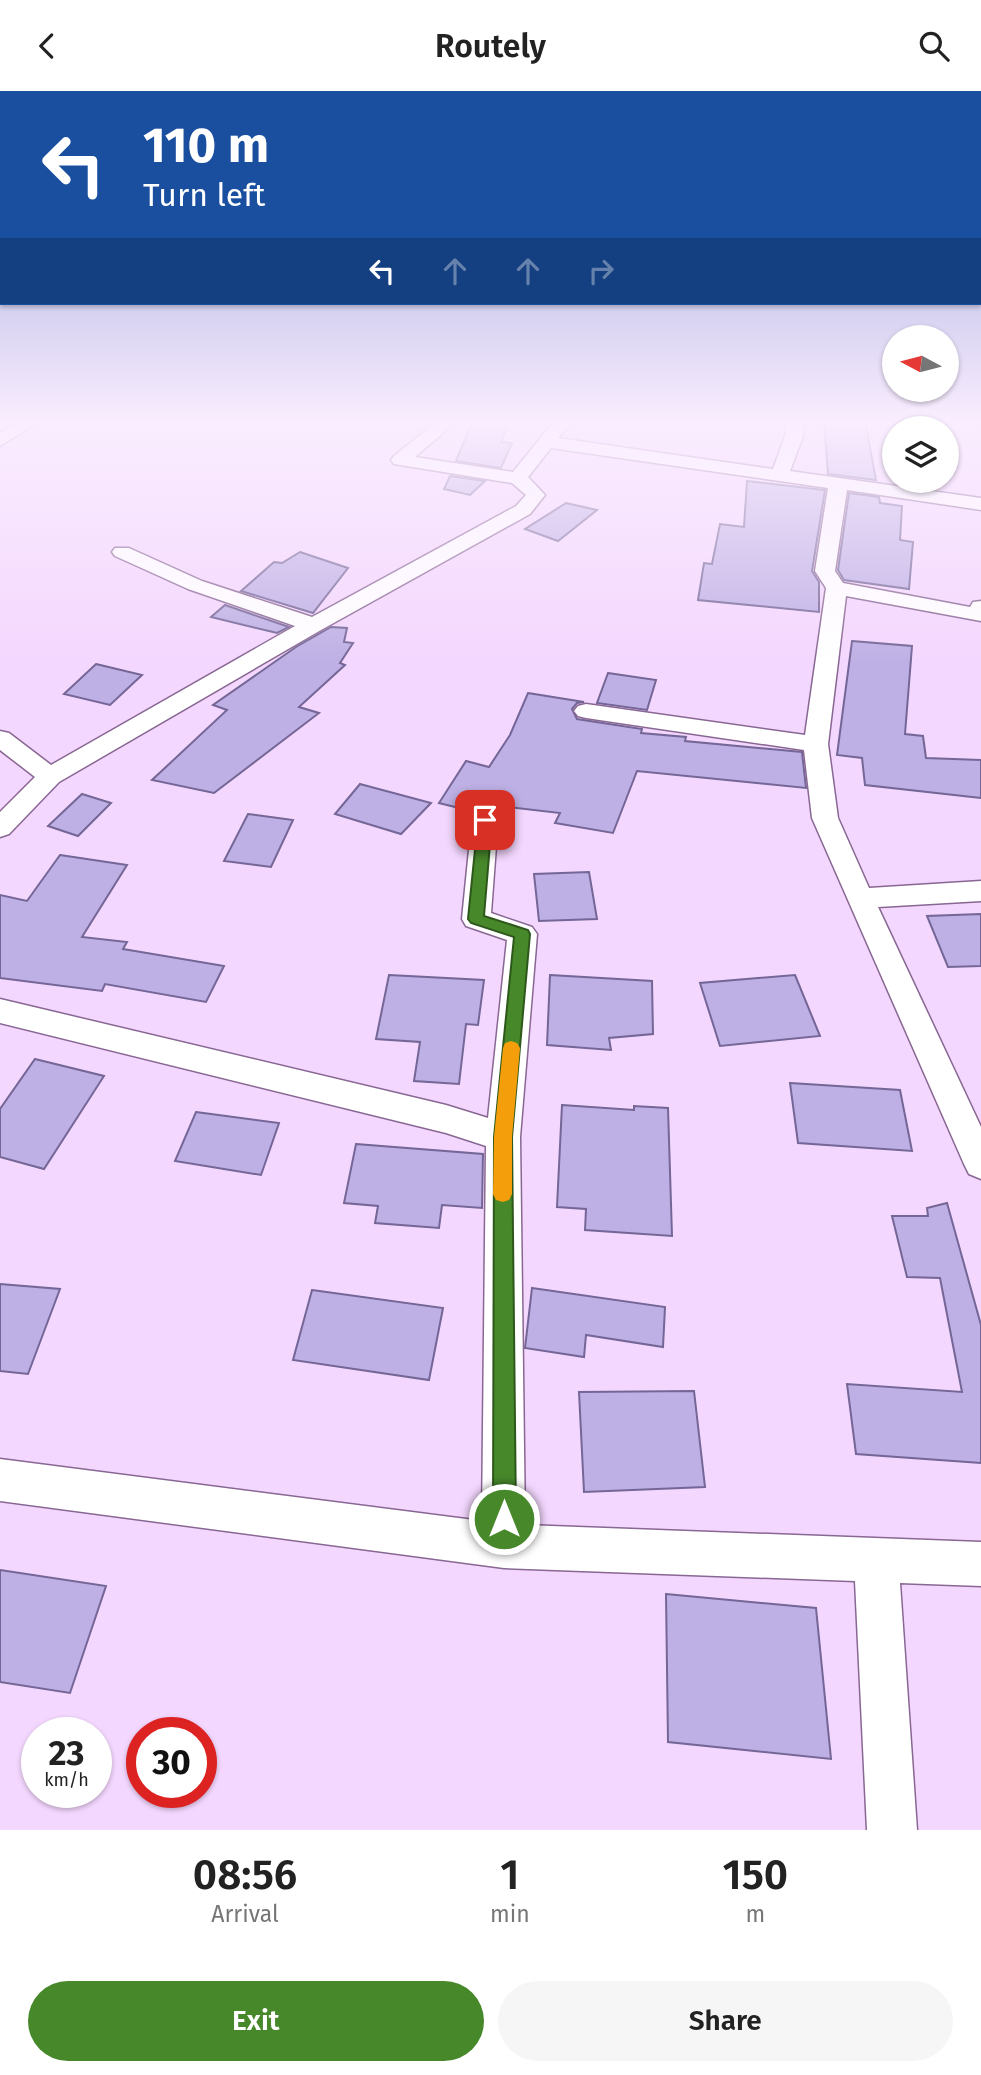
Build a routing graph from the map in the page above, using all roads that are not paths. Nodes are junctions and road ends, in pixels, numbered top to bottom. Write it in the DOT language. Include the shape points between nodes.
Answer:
graph roads {
  1 [pos="531,501"];
  2 [pos="836,501"];
  3 [pos="960,501"];
  4 [pos="981,504"];
  5 [pos="122,552"];
  6 [pos="836,588"];
  7 [pos="981,612"];
  8 [pos="313,625"];
  9 [pos="586,711"];
  10 [pos="0,738"];
  11 [pos="816,744"];
  12 [pos="0,768"];
  13 [pos="42,770"];
  14 [pos="485,820"];
  15 [pos="0,828"];
  16 [pos="981,891"];
  17 [pos="859,898"];
  18 [pos="0,1011"];
  19 [pos="503,1137"];
  20 [pos="981,1164"];
  21 [pos="0,1480"];
  22 [pos="504,1546"];
  23 [pos="876,1560"];
  24 [pos="981,1564"];
  25 [pos="892,1830"];
  1 -- 8 [label="street" via="523,510"];
  2 -- 6 [label="street" via="825,571"];
  3 -- 4 [label="street"];
  5 -- 8 [label="street" via="195,585"];
  6 -- 7 [label="street"];
  6 -- 11 [label="street"];
  8 -- 13 [label="street"];
  9 -- 11 [label="street"];
  10 -- 13 [label="street"];
  11 -- 17 [label="street" via="825,818"];
  12 -- 13 [label="street"];
  13 -- 15 [label="street"];
  14 -- 19 [label="street" via="476,919 522,934"];
  16 -- 17 [label="street"];
  17 -- 20 [label="street"];
  18 -- 19 [label="street" via="446,1119"];
  19 -- 22 [label="street"];
  21 -- 22 [label="street"];
  22 -- 23 [label="street"];
  23 -- 24 [label="street"];
  23 -- 25 [label="street"];
}
